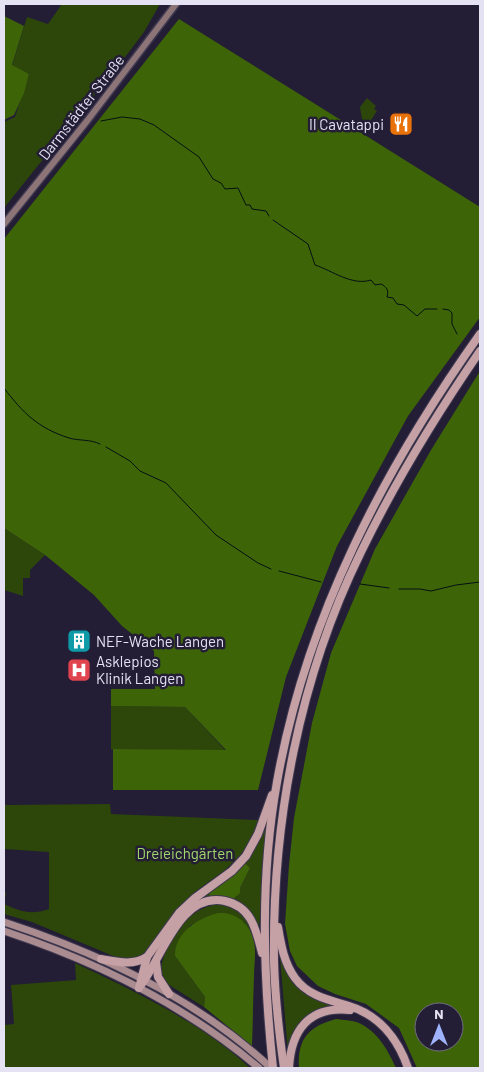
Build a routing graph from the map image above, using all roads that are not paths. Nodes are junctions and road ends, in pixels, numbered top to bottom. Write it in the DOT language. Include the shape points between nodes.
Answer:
graph roads {
  1 [pos="176,4"];
  2 [pos="4,224"];
  3 [pos="480,334"];
  4 [pos="480,351"];
  5 [pos="277,782"];
  6 [pos="275,905"];
  7 [pos="4,922"];
  8 [pos="4,931"];
  9 [pos="148,956"];
  10 [pos="101,959"];
  11 [pos="156,961"];
  12 [pos="265,962"];
  13 [pos="143,980"];
  14 [pos="139,988"];
  15 [pos="169,994"];
  16 [pos="366,1014"];
  17 [pos="258,1068"];
  18 [pos="272,1068"];
  19 [pos="284,1068"];
  20 [pos="289,1068"];
  21 [pos="408,1068"];
  1 -- 2 [label="main road, Darmstädter Straße"];
  3 -- 5 [label="highway" via="404,450 352,550 315,638"];
  4 -- 6 [label="highway" via="391,493 360,553 329,628 308,695 290,771 278,846"];
  5 -- 9 [label="highway" via="253,845 243,859 179,912"];
  5 -- 12 [label="highway" via="266,877"];
  6 -- 16 [label="highway" via="285,959 295,978 316,996"];
  6 -- 19 [label="highway" via="276,995"];
  7 -- 10 [label="main road"];
  8 -- 14 [label="main road" via="65,952"];
  9 -- 10 [label="highway" via="129,963"];
  9 -- 13 [label="highway"];
  10 -- 13 [label="main road"];
  11 -- 12 [label="highway" via="167,939 186,914 201,904 219,900 241,907 251,918"];
  11 -- 13 [label="highway"];
  11 -- 15 [label="highway" via="158,977"];
  12 -- 18 [label="highway"];
  13 -- 14 [label="highway"];
  13 -- 15 [label="main road"];
  14 -- 17 [label="main road" via="206,1028"];
  15 -- 18 [label="main road" via="245,1045"];
  16 -- 20 [label="highway" via="337,1009 322,1012 308,1020 295,1038"];
  16 -- 21 [label="highway" via="391,1035"];
}
